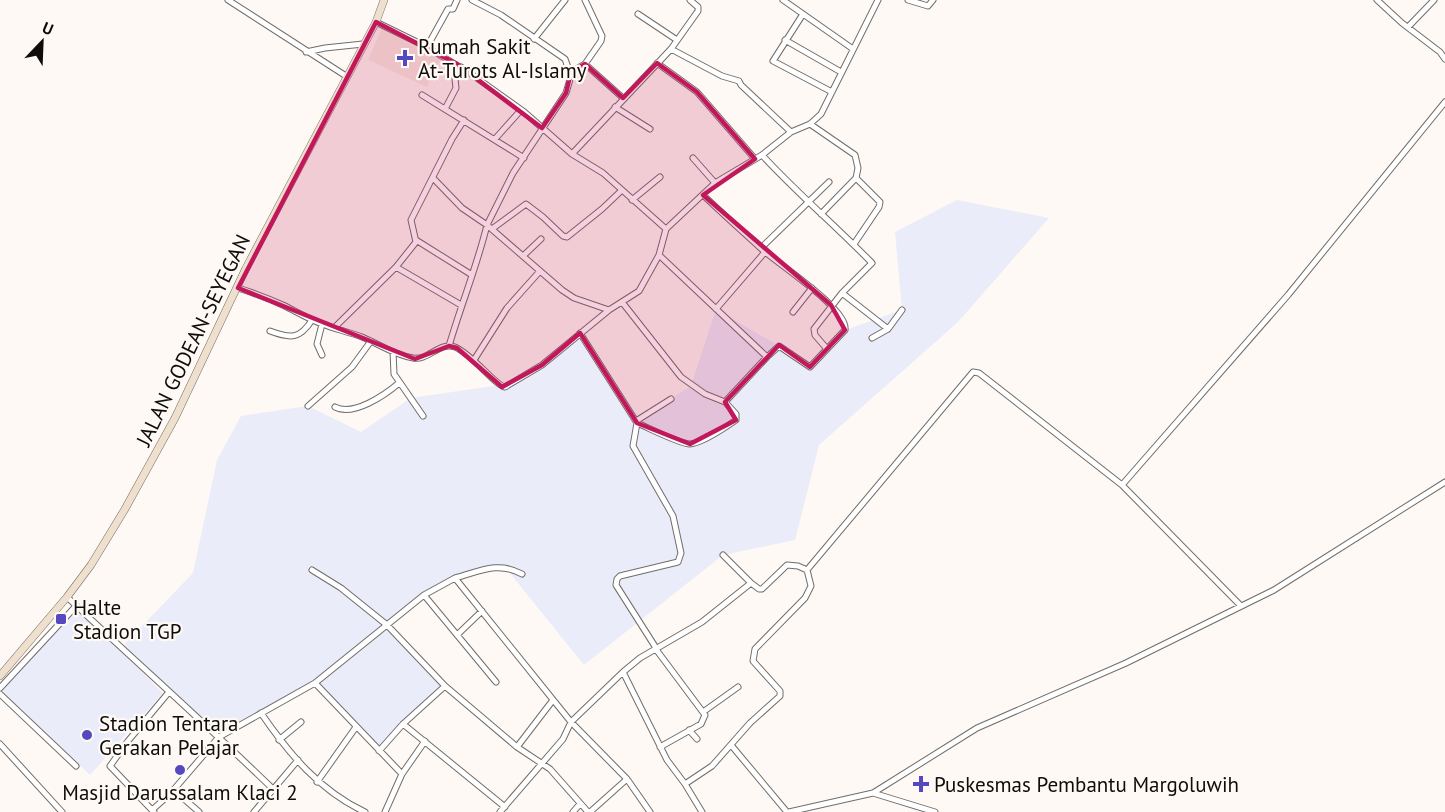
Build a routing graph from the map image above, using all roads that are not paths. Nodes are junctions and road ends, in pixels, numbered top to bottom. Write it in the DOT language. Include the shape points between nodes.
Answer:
graph roads {
  1 [pos="228,0"];
  2 [pos="384,0"];
  3 [pos="458,0"];
  4 [pos="472,0"];
  5 [pos="565,0"];
  6 [pos="585,0"];
  7 [pos="690,0"];
  8 [pos="783,0"];
  9 [pos="878,0"];
  10 [pos="908,0"];
  11 [pos="933,0"];
  12 [pos="1377,0"];
  13 [pos="1434,0"];
  14 [pos="485,3"];
  15 [pos="638,14"];
  16 [pos="803,14"];
  17 [pos="376,22"];
  18 [pos="1408,27"];
  19 [pos="534,39"];
  20 [pos="676,40"];
  21 [pos="785,40"];
  22 [pos="363,44"];
  23 [pos="428,47"];
  24 [pos="671,49"];
  25 [pos="853,49"];
  26 [pos="306,52"];
  27 [pos="1445,59"];
  28 [pos="657,63"];
  29 [pos="585,64"];
  30 [pos="461,67"];
  31 [pos="571,72"];
  32 [pos="841,72"];
  33 [pos="346,76"];
  34 [pos="832,92"];
  35 [pos="422,95"];
  36 [pos="624,98"];
  37 [pos="1445,102"];
  38 [pos="615,107"];
  39 [pos="445,109"];
  40 [pos="521,110"];
  41 [pos="464,120"];
  42 [pos="810,124"];
  43 [pos="542,128"];
  44 [pos="650,129"];
  45 [pos="791,132"];
  46 [pos="495,140"];
  47 [pos="572,154"];
  48 [pos="762,155"];
  49 [pos="524,158"];
  50 [pos="693,158"];
  51 [pos="755,159"];
  52 [pos="660,177"];
  53 [pos="433,178"];
  54 [pos="856,178"];
  55 [pos="829,182"];
  56 [pos="715,183"];
  57 [pos="622,190"];
  58 [pos="703,195"];
  59 [pos="632,200"];
  60 [pos="808,203"];
  61 [pos="821,214"];
  62 [pos="487,225"];
  63 [pos="492,229"];
  64 [pos="666,229"];
  65 [pos="540,239"];
  66 [pos="416,240"];
  67 [pos="854,244"];
  68 [pos="763,250"];
  69 [pos="659,255"];
  70 [pos="523,256"];
  71 [pos="396,267"];
  72 [pos="540,271"];
  73 [pos="472,274"];
  74 [pos="238,288"];
  75 [pos="812,288"];
  76 [pos="842,293"];
  77 [pos="622,302"];
  78 [pos="461,305"];
  79 [pos="831,305"];
  80 [pos="716,309"];
  81 [pos="609,310"];
  82 [pos="902,310"];
  83 [pos="793,312"];
  84 [pos="312,320"];
  85 [pos="322,324"];
  86 [pos="334,328"];
  87 [pos="888,329"];
  88 [pos="270,331"];
  89 [pos="580,333"];
  90 [pos="872,338"];
  91 [pos="371,341"];
  92 [pos="449,346"];
  93 [pos="827,349"];
  94 [pos="393,352"];
  95 [pos="322,355"];
  96 [pos="767,357"];
  97 [pos="474,360"];
  98 [pos="399,383"];
  99 [pos="671,399"];
  100 [pos="724,402"];
  101 [pos="308,406"];
  102 [pos="335,407"];
  103 [pos="423,416"];
  104 [pos="637,422"];
  105 [pos="1445,482"];
  106 [pos="1122,485"];
  107 [pos="723,555"];
  108 [pos="312,570"];
  109 [pos="807,570"];
  110 [pos="522,574"];
  111 [pos="455,578"];
  112 [pos="751,583"];
  113 [pos="424,595"];
  114 [pos="67,597"];
  115 [pos="76,606"];
  116 [pos="1241,606"];
  117 [pos="482,611"];
  118 [pos="387,625"];
  119 [pos="457,635"];
  120 [pos="656,648"];
  121 [pos="3,666"];
  122 [pos="623,672"];
  123 [pos="0,676"];
  124 [pos="496,682"];
  125 [pos="315,683"];
  126 [pos="445,686"];
  127 [pos="738,687"];
  128 [pos="0,688"];
  129 [pos="169,692"];
  130 [pos="0,694"];
  131 [pos="553,700"];
  132 [pos="703,712"];
  133 [pos="261,713"];
  134 [pos="301,722"];
  135 [pos="571,722"];
  136 [pos="403,724"];
  137 [pos="356,727"];
  138 [pos="689,730"];
  139 [pos="219,737"];
  140 [pos="279,740"];
  141 [pos="697,740"];
  142 [pos="424,741"];
  143 [pos="0,744"];
  144 [pos="731,745"];
  145 [pos="517,747"];
  146 [pos="660,747"];
  147 [pos="379,751"];
  148 [pos="298,760"];
  149 [pos="542,765"];
  150 [pos="76,766"];
  151 [pos="402,774"];
  152 [pos="627,779"];
  153 [pos="317,782"];
  154 [pos="685,784"];
  155 [pos="273,789"];
  156 [pos="174,790"];
  157 [pos="873,793"];
  158 [pos="580,804"];
  159 [pos="505,807"];
  160 [pos="153,811"];
  161 [pos="62,812"];
  162 [pos="199,812"];
  163 [pos="254,812"];
  164 [pos="365,812"];
  165 [pos="385,812"];
  166 [pos="500,812"];
  167 [pos="573,812"];
  168 [pos="589,812"];
  169 [pos="650,812"];
  170 [pos="702,812"];
  171 [pos="788,812"];
  172 [pos="935,812"];
  1 -- 26 [label="street"];
  2 -- 17 [label="main road, JALAN GODEAN-SEYEGAN"];
  3 -- 23 [label="street" via="453,9 448,9"];
  4 -- 14 [label="street"];
  5 -- 19 [label="street"];
  6 -- 29 [label="street" via="602,36"];
  7 -- 20 [label="street" via="698,9"];
  8 -- 16 [label="street"];
  9 -- 25 [label="street"];
  10 -- 11 [label="street" via="924,6"];
  12 -- 18 [label="street"];
  13 -- 18 [label="street"];
  14 -- 19 [label="street"];
  15 -- 20 [label="street"];
  16 -- 21 [label="street"];
  16 -- 25 [label="street"];
  17 -- 22 [label="main road, JALAN GODEAN-SEYEGAN"];
  17 -- 23 [label="street"];
  18 -- 27 [label="street"];
  19 -- 31 [label="street" via="565,59"];
  20 -- 24 [label="street"];
  21 -- 32 [label="street"];
  21 -- 34 [label="street" via="773,62"];
  22 -- 26 [label="street"];
  22 -- 33 [label="main road, JALAN GODEAN-SEYEGAN"];
  23 -- 30 [label="street"];
  24 -- 28 [label="street"];
  24 -- 45 [label="street" via="739,81"];
  25 -- 32 [label="street"];
  26 -- 33 [label="street"];
  28 -- 36 [label="street"];
  28 -- 51 [label="street" via="697,92"];
  29 -- 31 [label="street"];
  29 -- 36 [label="street"];
  30 -- 39 [label="street"];
  30 -- 40 [label="street"];
  31 -- 43 [label="street" via="566,93"];
  32 -- 34 [label="street"];
  33 -- 74 [label="main road, JALAN GODEAN-SEYEGAN"];
  34 -- 42 [label="street" via="821,114"];
  35 -- 39 [label="street"];
  36 -- 38 [label="street"];
  37 -- 106 [label="street" via="1288,295"];
  38 -- 44 [label="street"];
  38 -- 47 [label="street"];
  39 -- 41 [label="street"];
  40 -- 43 [label="street"];
  40 -- 46 [label="street"];
  41 -- 46 [label="street"];
  41 -- 53 [label="street"];
  42 -- 45 [label="street"];
  42 -- 54 [label="street" via="855,155"];
  43 -- 47 [label="street"];
  43 -- 49 [label="street"];
  45 -- 48 [label="street"];
  46 -- 49 [label="street"];
  47 -- 57 [label="street"];
  48 -- 51 [label="street"];
  48 -- 60 [label="street"];
  49 -- 62 [label="street"];
  50 -- 56 [label="street"];
  51 -- 56 [label="street"];
  52 -- 59 [label="street"];
  53 -- 62 [label="street" via="462,208"];
  53 -- 66 [label="street" via="411,220"];
  54 -- 61 [label="street"];
  54 -- 67 [label="street" via="881,205"];
  55 -- 60 [label="street"];
  56 -- 58 [label="street"];
  57 -- 59 [label="street"];
  57 -- 63 [label="street" via="567,237 526,204"];
  58 -- 64 [label="street"];
  58 -- 68 [label="street"];
  59 -- 64 [label="street"];
  60 -- 61 [label="street"];
  60 -- 68 [label="street"];
  61 -- 67 [label="street"];
  62 -- 63 [label="street"];
  62 -- 73 [label="street"];
  63 -- 70 [label="street"];
  64 -- 69 [label="street"];
  65 -- 70 [label="street"];
  66 -- 71 [label="street"];
  66 -- 73 [label="street"];
  67 -- 76 [label="street" via="872,263"];
  68 -- 75 [label="street"];
  68 -- 80 [label="street"];
  69 -- 77 [label="street" via="639,291"];
  69 -- 80 [label="street"];
  70 -- 72 [label="street"];
  71 -- 78 [label="street"];
  71 -- 86 [label="street"];
  72 -- 81 [label="street" via="574,298"];
  72 -- 97 [label="street" via="507,308"];
  73 -- 78 [label="street"];
  74 -- 84 [label="street"];
  74 -- 114 [label="main road, JALAN GODEAN-SEYEGAN" via="157,453 91,565"];
  75 -- 79 [label="street"];
  75 -- 83 [label="street"];
  76 -- 79 [label="street"];
  76 -- 87 [label="street"];
  77 -- 81 [label="street"];
  77 -- 100 [label="street" via="681,377"];
  78 -- 92 [label="street"];
  79 -- 93 [label="street" via="814,332"];
  79 -- 93 [label="street" via="846,327"];
  80 -- 96 [label="street"];
  81 -- 89 [label="street"];
  82 -- 87 [label="street"];
  84 -- 85 [label="street"];
  84 -- 88 [label="street" via="299,334 285,337"];
  85 -- 86 [label="street"];
  85 -- 95 [label="street" via="317,344"];
  86 -- 91 [label="street"];
  87 -- 90 [label="street"];
  89 -- 97 [label="street" via="542,365 505,387"];
  89 -- 104 [label="street"];
  91 -- 94 [label="street"];
  91 -- 101 [label="street" via="352,367"];
  92 -- 94 [label="street" via="415,359"];
  92 -- 97 [label="street"];
  93 -- 96 [label="street" via="808,367 779,346"];
  94 -- 98 [label="street" via="394,374"];
  96 -- 100 [label="street"];
  98 -- 102 [label="street" via="384,395 349,410"];
  98 -- 103 [label="street"];
  99 -- 104 [label="street"];
  100 -- 104 [label="street" via="736,414 736,420 694,443 685,443"];
  104 -- 120 [label="street" via="633,446 673,516 680,556 678,562 620,576 616,585"];
  105 -- 116 [label="street" via="1274,590"];
  106 -- 109 [label="street" via="973,372"];
  106 -- 116 [label="street"];
  107 -- 112 [label="street"];
  108 -- 118 [label="street"];
  109 -- 112 [label="street" via="791,564 762,589"];
  109 -- 144 [label="street" via="812,581 807,594 753,655 753,661 780,691 780,696"];
  110 -- 111 [label="street" via="499,567"];
  111 -- 113 [label="street"];
  111 -- 117 [label="street"];
  112 -- 120 [label="street" via="702,622"];
  113 -- 118 [label="street"];
  113 -- 119 [label="street"];
  114 -- 115 [label="street"];
  114 -- 121 [label="main road, JALAN GODEAN-SEYEGAN"];
  115 -- 128 [label="street"];
  115 -- 129 [label="street"];
  116 -- 157 [label="street" via="1126,663 977,728"];
  117 -- 119 [label="street"];
  117 -- 131 [label="street"];
  118 -- 125 [label="street"];
  118 -- 126 [label="street"];
  119 -- 124 [label="street"];
  120 -- 122 [label="street"];
  120 -- 132 [label="street"];
  121 -- 123 [label="main road, JALAN GODEAN-SEYEGAN"];
  122 -- 135 [label="street"];
  122 -- 146 [label="street"];
  125 -- 133 [label="street"];
  125 -- 137 [label="street"];
  126 -- 136 [label="street"];
  126 -- 145 [label="street"];
  127 -- 132 [label="street"];
  129 -- 139 [label="street"];
  129 -- 160 [label="street" via="110,766"];
  130 -- 150 [label="street"];
  131 -- 135 [label="street"];
  131 -- 145 [label="street"];
  132 -- 138 [label="street" via="704,720"];
  133 -- 139 [label="street"];
  133 -- 140 [label="street"];
  134 -- 140 [label="street"];
  135 -- 149 [label="street"];
  135 -- 152 [label="street"];
  136 -- 142 [label="street"];
  136 -- 147 [label="street"];
  137 -- 147 [label="street"];
  137 -- 153 [label="street"];
  138 -- 141 [label="street"];
  138 -- 146 [label="street"];
  139 -- 155 [label="street"];
  139 -- 156 [label="street"];
  140 -- 148 [label="street"];
  142 -- 151 [label="street"];
  142 -- 159 [label="street"];
  143 -- 161 [label="street"];
  144 -- 154 [label="street" via="712,766"];
  144 -- 171 [label="street"];
  145 -- 149 [label="street"];
  146 -- 154 [label="street"];
  147 -- 151 [label="street"];
  148 -- 153 [label="street"];
  148 -- 155 [label="street"];
  149 -- 158 [label="street"];
  149 -- 159 [label="street"];
  151 -- 165 [label="street"];
  152 -- 168 [label="street"];
  152 -- 169 [label="street"];
  153 -- 164 [label="street"];
  154 -- 170 [label="street"];
  155 -- 163 [label="street"];
  156 -- 160 [label="street"];
  156 -- 162 [label="street"];
  157 -- 171 [label="street"];
  157 -- 172 [label="street"];
  158 -- 167 [label="street"];
  158 -- 168 [label="street"];
  159 -- 166 [label="street"];
}
